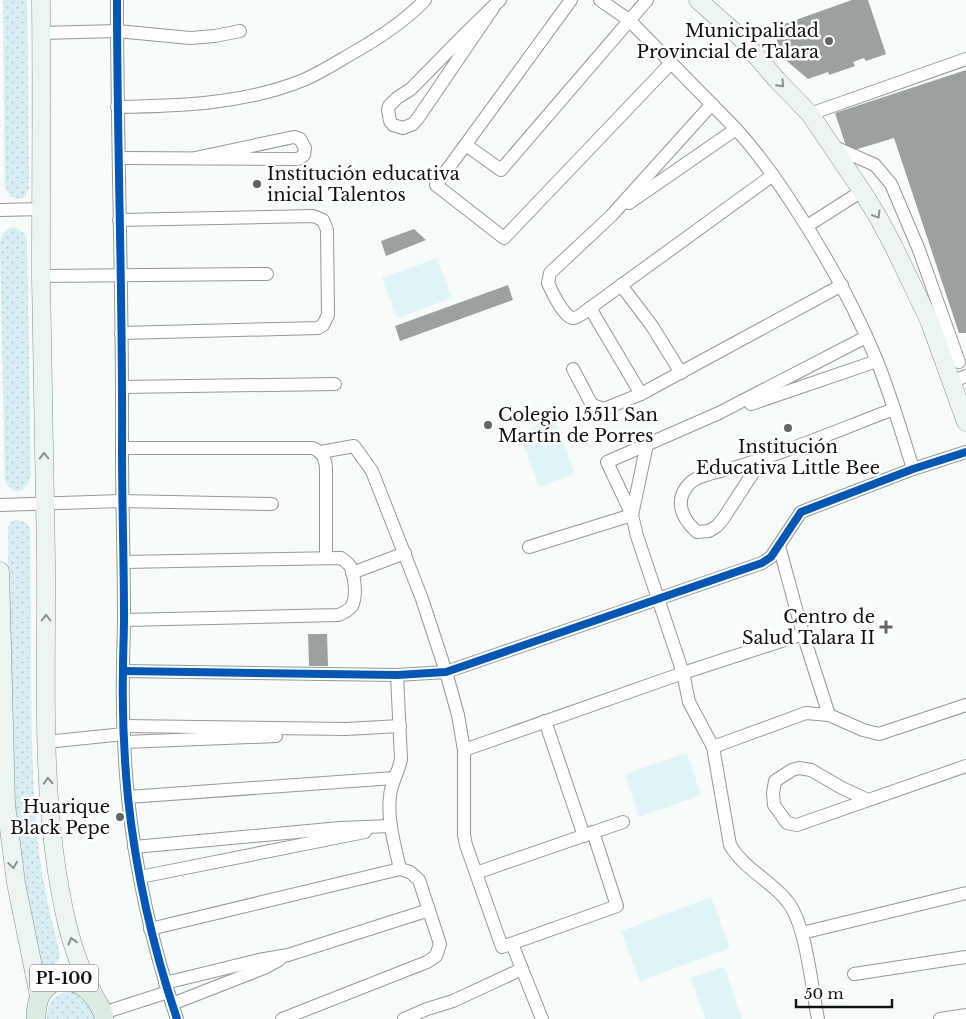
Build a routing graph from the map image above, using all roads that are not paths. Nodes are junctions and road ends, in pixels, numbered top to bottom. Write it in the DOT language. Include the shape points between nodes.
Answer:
graph roads {
  1 [pos="41,0"];
  2 [pos="117,0"];
  3 [pos="426,0"];
  4 [pos="571,0"];
  5 [pos="600,0"];
  6 [pos="647,0"];
  7 [pos="698,0"];
  8 [pos="497,4"];
  9 [pos="629,20"];
  10 [pos="117,31"];
  11 [pos="240,31"];
  12 [pos="41,33"];
  13 [pos="966,59"];
  14 [pos="671,63"];
  15 [pos="411,89"];
  16 [pos="428,104"];
  17 [pos="712,104"];
  18 [pos="117,107"];
  19 [pos="810,114"];
  20 [pos="736,129"];
  21 [pos="466,145"];
  22 [pos="829,145"];
  23 [pos="667,154"];
  24 [pos="119,158"];
  25 [pos="195,158"];
  26 [pos="680,168"];
  27 [pos="773,175"];
  28 [pos="862,191"];
  29 [pos="0,210"];
  30 [pos="42,210"];
  31 [pos="611,216"];
  32 [pos="119,220"];
  33 [pos="807,226"];
  34 [pos="267,274"];
  35 [pos="121,275"];
  36 [pos="41,276"];
  37 [pos="621,285"];
  38 [pos="842,285"];
  39 [pos="590,308"];
  40 [pos="121,333"];
  41 [pos="866,337"];
  42 [pos="877,361"];
  43 [pos="573,369"];
  44 [pos="957,369"];
  45 [pos="681,373"];
  46 [pos="335,384"];
  47 [pos="122,388"];
  48 [pos="641,394"];
  49 [pos="894,409"];
  50 [pos="720,413"];
  51 [pos="966,422"];
  52 [pos="647,444"];
  53 [pos="122,448"];
  54 [pos="321,452"];
  55 [pos="966,452"];
  56 [pos="762,459"];
  57 [pos="913,469"];
  58 [pos="121,501"];
  59 [pos="45,504"];
  60 [pos="272,504"];
  61 [pos="0,505"];
  62 [pos="632,515"];
  63 [pos="779,546"];
  64 [pos="529,547"];
  65 [pos="405,553"];
  66 [pos="326,558"];
  67 [pos="124,562"];
  68 [pos="0,571"];
  69 [pos="352,572"];
  70 [pos="657,599"];
  71 [pos="124,620"];
  72 [pos="803,634"];
  73 [pos="123,671"];
  74 [pos="446,672"];
  75 [pos="683,673"];
  76 [pos="397,676"];
  77 [pos="966,706"];
  78 [pos="829,715"];
  79 [pos="545,721"];
  80 [pos="400,726"];
  81 [pos="125,734"];
  82 [pos="46,742"];
  83 [pos="712,747"];
  84 [pos="464,750"];
  85 [pos="966,766"];
  86 [pos="394,778"];
  87 [pos="128,797"];
  88 [pos="868,800"];
  89 [pos="623,822"];
  90 [pos="391,826"];
  91 [pos="588,834"];
  92 [pos="134,847"];
  93 [pos="400,869"];
  94 [pos="476,873"];
  95 [pos="140,877"];
  96 [pos="966,893"];
  97 [pos="429,910"];
  98 [pos="150,930"];
  99 [pos="802,933"];
  100 [pos="512,944"];
  101 [pos="288,955"];
  102 [pos="966,958"];
  103 [pos="522,969"];
  104 [pos="854,974"];
  105 [pos="168,993"];
  106 [pos="453,1001"];
  107 [pos="34,1011"];
  108 [pos="102,1011"];
  109 [pos="966,1015"];
  110 [pos="177,1019"];
  111 [pos="282,1019"];
  112 [pos="404,1019"];
  113 [pos="425,1019"];
  114 [pos="542,1019"];
  115 [pos="818,1019"];
  116 [pos="940,1019"];
  1 -- 12 [label="main road"];
  2 -- 10 [label="street"];
  3 -- 18 [label="street" via="372,41 303,80 235,99"];
  4 -- 21 [label="street"];
  5 -- 9 [label="street"];
  6 -- 9 [label="street"];
  7 -- 19 [label="main road, one-way" via="740,37"];
  8 -- 15 [label="street"];
  8 -- 16 [label="street"];
  9 -- 14 [label="street"];
  9 -- 21 [label="street" via="501,170"];
  10 -- 11 [label="street" via="190,38"];
  10 -- 12 [label="street"];
  10 -- 18 [label="street"];
  12 -- 30 [label="main road"];
  13 -- 19 [label="street"];
  14 -- 17 [label="street"];
  14 -- 21 [label="street" via="504,238 436,185"];
  15 -- 16 [label="street" via="418,100"];
  15 -- 16 [label="street" via="392,102 388,114 393,125 408,127"];
  17 -- 20 [label="street"];
  17 -- 23 [label="street"];
  18 -- 24 [label="street"];
  19 -- 22 [label="main road"];
  20 -- 26 [label="street"];
  20 -- 27 [label="street"];
  22 -- 28 [label="main road"];
  22 -- 44 [label="street" via="876,165 891,184 919,250"];
  23 -- 26 [label="street"];
  23 -- 31 [label="street"];
  24 -- 25 [label="street"];
  24 -- 32 [label="street"];
  25 -- 25 [label="street" via="298,159 304,155 305,148 300,139 294,137"];
  26 -- 31 [label="street"];
  27 -- 33 [label="street"];
  27 -- 37 [label="street"];
  28 -- 33 [label="street"];
  28 -- 44 [label="main road, one-way" via="907,273 928,320"];
  29 -- 30 [label="street"];
  30 -- 36 [label="main road"];
  31 -- 39 [label="street" via="550,273 548,279 568,317 575,318"];
  32 -- 35 [label="street"];
  32 -- 40 [label="street" via="313,216 323,220 327,230 328,315 318,328"];
  33 -- 38 [label="street"];
  34 -- 35 [label="street"];
  35 -- 36 [label="street"];
  35 -- 40 [label="street"];
  59 -- 36 [label="main road, one-way"];
  37 -- 39 [label="street"];
  37 -- 45 [label="street" via="652,326"];
  38 -- 41 [label="street"];
  38 -- 45 [label="street"];
  39 -- 48 [label="street"];
  40 -- 47 [label="street"];
  41 -- 42 [label="street"];
  41 -- 50 [label="street"];
  42 -- 49 [label="street"];
  42 -- 50 [label="street"];
  43 -- 48 [label="street" via="588,400 597,408 611,407"];
  44 -- 51 [label="main road"];
  45 -- 48 [label="street"];
  46 -- 47 [label="street"];
  47 -- 53 [label="street"];
  49 -- 56 [label="street"];
  49 -- 57 [label="street"];
  50 -- 52 [label="street"];
  52 -- 62 [label="street"];
  52 -- 62 [label="street" via="607,462"];
  53 -- 54 [label="street" via="313,448"];
  53 -- 58 [label="street"];
  54 -- 65 [label="street" via="354,446 372,471"];
  54 -- 66 [label="street" via="326,468"];
  55 -- 57 [label="street"];
  56 -- 56 [label="street" via="690,483 681,498 681,513 687,524 698,532 709,531 716,526"];
  57 -- 63 [label="street" via="801,512"];
  58 -- 59 [label="street"];
  58 -- 60 [label="street"];
  58 -- 67 [label="street"];
  59 -- 61 [label="street"];
  82 -- 59 [label="main road, one-way"];
  62 -- 64 [label="street"];
  62 -- 70 [label="street"];
  63 -- 70 [label="street" via="762,563"];
  63 -- 72 [label="street"];
  65 -- 69 [label="street"];
  65 -- 74 [label="street"];
  66 -- 67 [label="street"];
  66 -- 69 [label="street" via="341,558 349,564"];
  67 -- 71 [label="street"];
  68 -- 107 [label="main road, one-way" via="6,805"];
  69 -- 71 [label="street" via="353,604 348,611 338,615"];
  70 -- 74 [label="street"];
  70 -- 75 [label="street"];
  71 -- 73 [label="street"];
  72 -- 75 [label="street"];
  72 -- 78 [label="street"];
  73 -- 76 [label="street"];
  73 -- 81 [label="street"];
  74 -- 76 [label="street"];
  74 -- 84 [label="street"];
  75 -- 79 [label="street"];
  75 -- 83 [label="street" via="690,702"];
  76 -- 80 [label="street"];
  77 -- 78 [label="street" via="879,734"];
  78 -- 83 [label="street" via="806,714"];
  79 -- 84 [label="street"];
  79 -- 91 [label="street"];
  80 -- 81 [label="street" via="346,728 290,736"];
  80 -- 86 [label="street" via="401,759"];
  81 -- 82 [label="street"];
  81 -- 87 [label="street"];
  108 -- 82 [label="main road, one-way" via="82,974 64,908 51,826"];
  83 -- 99 [label="street" via="730,845 737,857 786,899 793,908"];
  84 -- 94 [label="street" via="464,835"];
  85 -- 88 [label="street"];
  86 -- 87 [label="street"];
  86 -- 90 [label="street" via="389,809"];
  87 -- 92 [label="street"];
  88 -- 88 [label="street" via="811,770 799,768 775,781 773,793 774,806 780,815 787,823 797,825"];
  89 -- 91 [label="street"];
  90 -- 92 [label="street"];
  90 -- 93 [label="street"];
  90 -- 95 [label="street"];
  91 -- 94 [label="street"];
  91 -- 100 [label="street" via="617,906"];
  92 -- 95 [label="street"];
  93 -- 97 [label="street" via="419,880"];
  93 -- 98 [label="street"];
  94 -- 100 [label="street" via="502,948"];
  95 -- 98 [label="street"];
  96 -- 99 [label="street"];
  97 -- 101 [label="street"];
  97 -- 111 [label="street" via="440,944 436,956"];
  98 -- 105 [label="street"];
  99 -- 115 [label="street"];
  100 -- 103 [label="street"];
  101 -- 105 [label="street" via="259,960"];
  101 -- 105 [label="street" via="264,968"];
  102 -- 104 [label="street"];
  103 -- 106 [label="street"];
  103 -- 114 [label="street"];
  105 -- 108 [label="street"];
  105 -- 110 [label="street"];
  106 -- 112 [label="street" via="426,1008"];
  106 -- 113 [label="street"];
  107 -- 108 [label="main road, PI-100" via="47,986 64,978 84,987"];
  109 -- 116 [label="street"];
}
